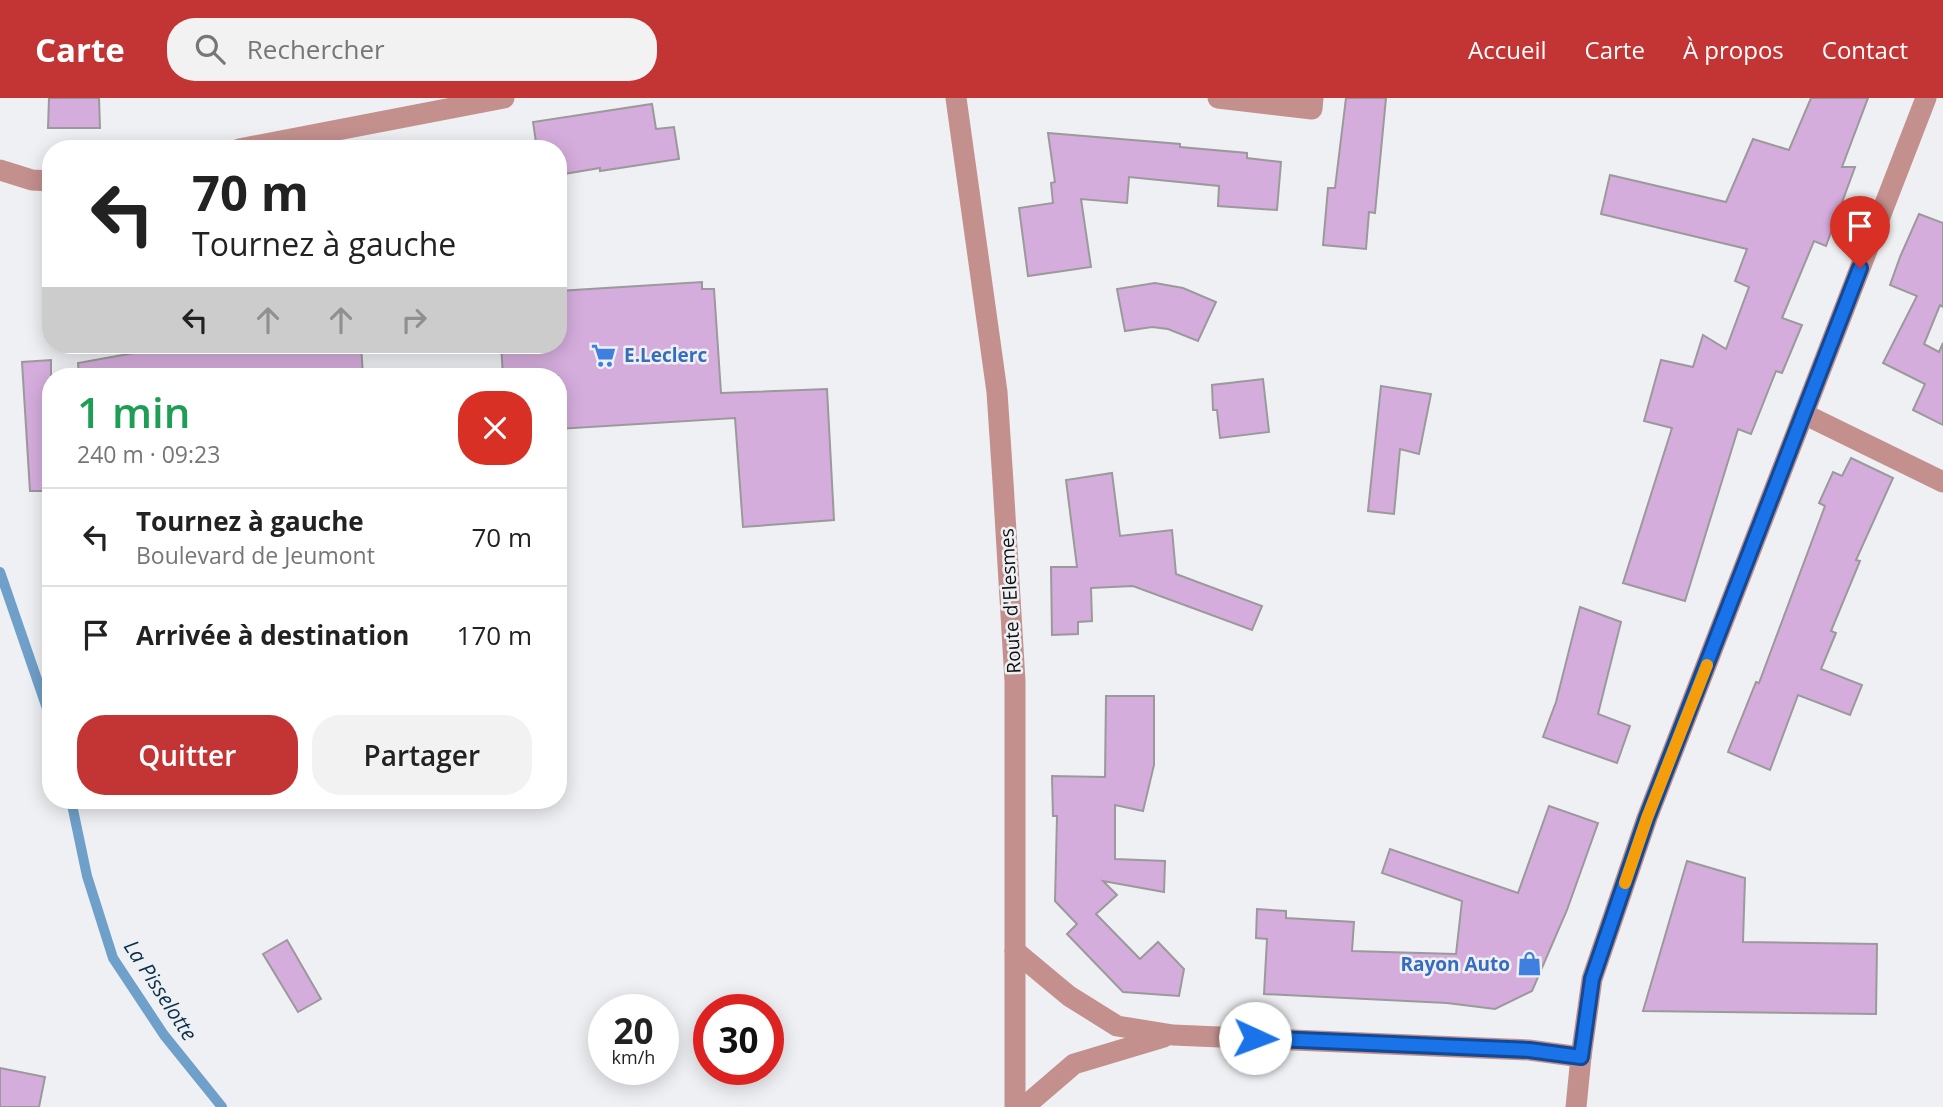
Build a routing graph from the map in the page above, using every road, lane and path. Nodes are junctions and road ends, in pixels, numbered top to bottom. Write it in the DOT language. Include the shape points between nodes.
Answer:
graph roads {
  1 [pos="504,98"];
  2 [pos="956,98"];
  3 [pos="1218,98"];
  4 [pos="1313,98"];
  5 [pos="1926,98"];
  6 [pos="425,105"];
  7 [pos="277,140"];
  8 [pos="0,170"];
  9 [pos="42,181"];
  10 [pos="1804,414"];
  11 [pos="1943,482"];
  12 [pos="1014,951"];
  13 [pos="1173,1035"];
  14 [pos="1581,1057"];
  15 [pos="1015,1107"];
  16 [pos="1024,1107"];
  17 [pos="1576,1107"];
  1 -- 6 [label="street"];
  2 -- 12 [label="street, Route d'Elesmes" via="998,405 1015,681"];
  3 -- 4 [label="street" via="1312,109"];
  5 -- 10 [label="street"];
  6 -- 7 [label="street"];
  8 -- 9 [label="street"];
  10 -- 11 [label="street"];
  10 -- 14 [label="street" via="1639,843 1592,979"];
  12 -- 13 [label="street" via="1069,996 1117,1026"];
  12 -- 15 [label="street, Route d'Elesmes"];
  13 -- 14 [label="street" via="1529,1050"];
  13 -- 16 [label="street" via="1074,1064"];
  14 -- 17 [label="street"];
}
